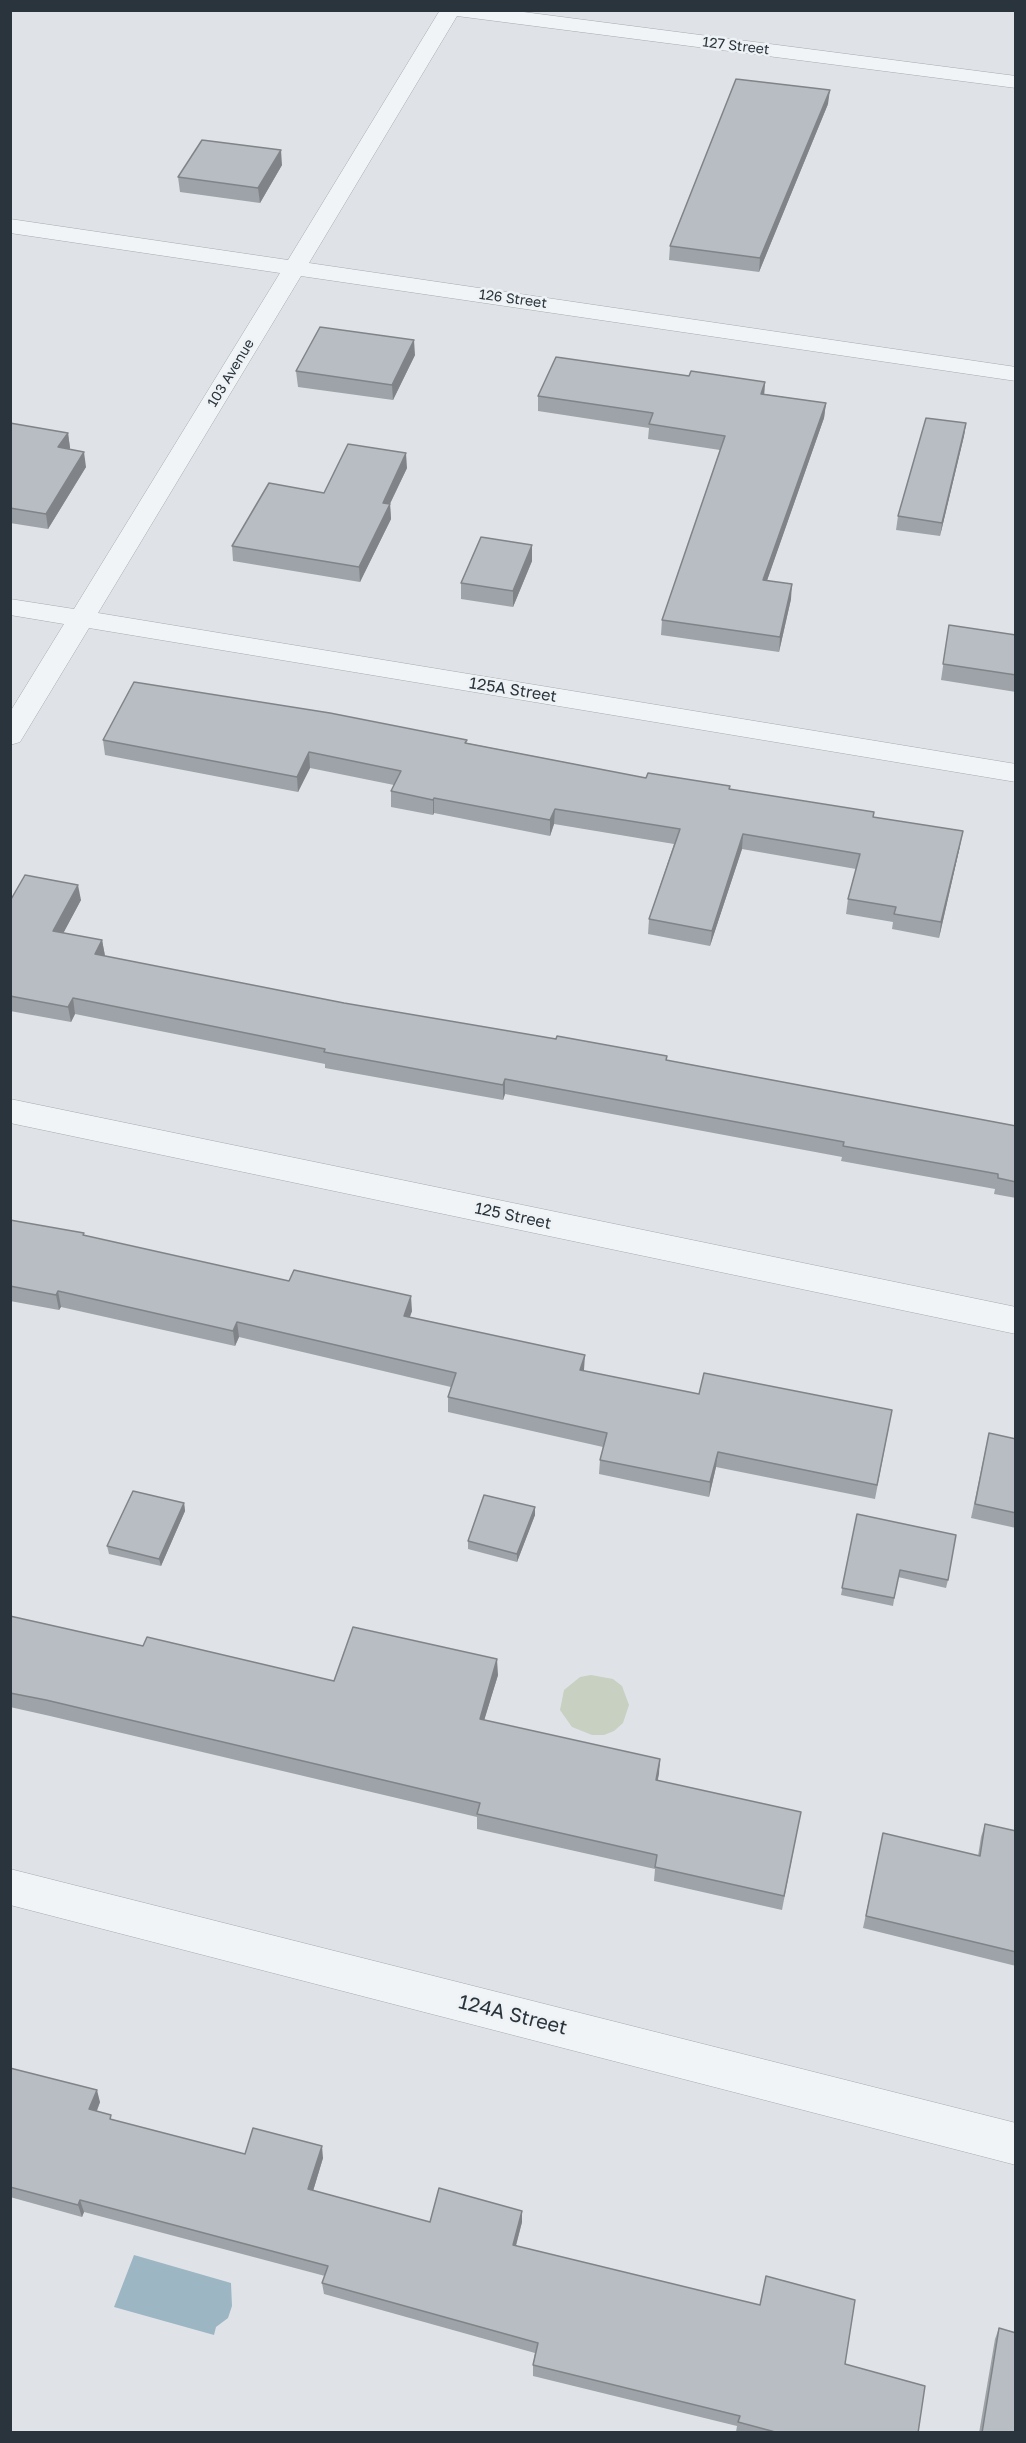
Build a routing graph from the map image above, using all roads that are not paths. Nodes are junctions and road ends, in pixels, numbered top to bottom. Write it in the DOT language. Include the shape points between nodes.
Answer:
graph roads {
  1 [pos="451,10"];
  2 [pos="456,10"];
  3 [pos="1016,82"];
  4 [pos="10,226"];
  5 [pos="295,267"];
  6 [pos="1016,374"];
  7 [pos="10,607"];
  8 [pos="82,620"];
  9 [pos="10,736"];
  10 [pos="1016,773"];
  11 [pos="10,1111"];
  12 [pos="1016,1322"];
  13 [pos="10,1887"];
  14 [pos="1016,2144"];
  1 -- 5 [label="street, 103 Avenue"];
  2 -- 3 [label="street, 127 Street"];
  4 -- 5 [label="street, 126 Street"];
  5 -- 6 [label="street, 126 Street"];
  5 -- 8 [label="street, 103 Avenue"];
  7 -- 8 [label="street, 125A Street"];
  8 -- 9 [label="street, 103 Avenue"];
  8 -- 10 [label="street, 125A Street"];
  11 -- 12 [label="street, 125 Street"];
  13 -- 14 [label="street, 124A Street"];
}
